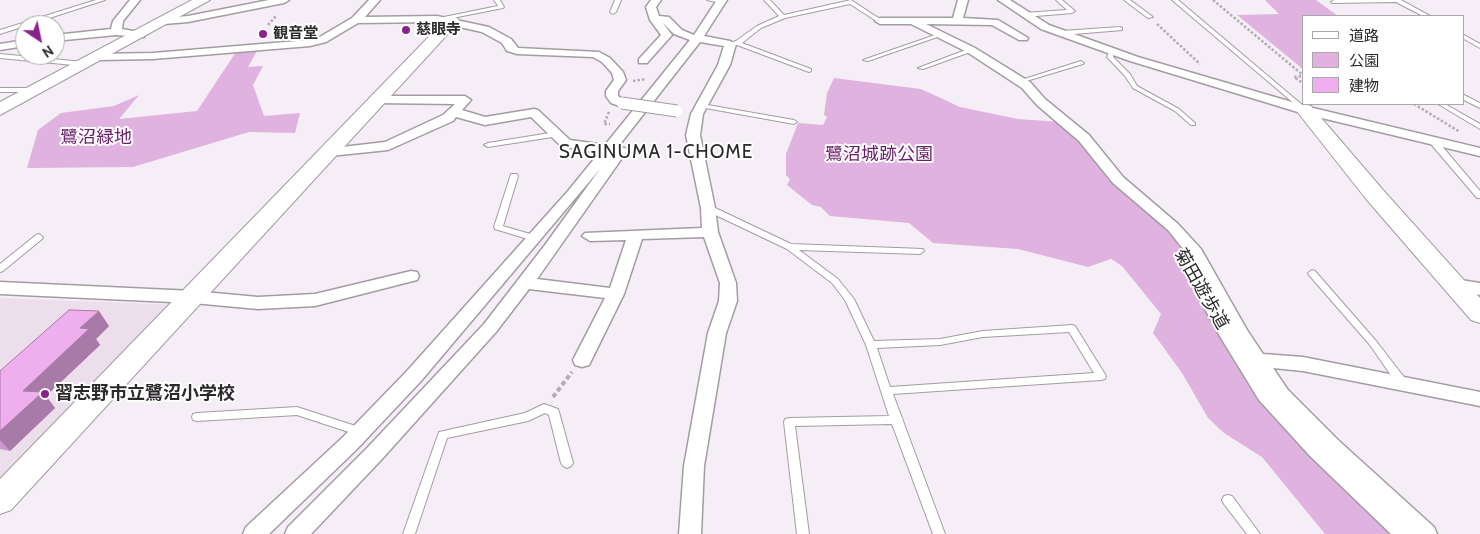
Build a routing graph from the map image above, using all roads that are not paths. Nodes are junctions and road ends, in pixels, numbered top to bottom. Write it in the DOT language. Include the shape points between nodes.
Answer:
graph roads {
  1 [pos="102,0"];
  2 [pos="135,0"];
  3 [pos="203,0"];
  4 [pos="284,0"];
  5 [pos="375,0"];
  6 [pos="497,0"];
  7 [pos="618,0"];
  8 [pos="656,0"];
  9 [pos="722,0"];
  10 [pos="767,0"];
  11 [pos="961,0"];
  12 [pos="1003,0"];
  13 [pos="1059,0"];
  14 [pos="1127,0"];
  15 [pos="1175,0"];
  16 [pos="1397,0"];
  17 [pos="1334,2"];
  18 [pos="613,12"];
  19 [pos="1024,14"];
  20 [pos="1425,15"];
  21 [pos="783,17"];
  22 [pos="1150,17"];
  23 [pos="356,20"];
  24 [pos="445,20"];
  25 [pos="655,20"];
  26 [pos="164,21"];
  27 [pos="880,21"];
  28 [pos="957,21"];
  29 [pos="915,23"];
  30 [pos="1120,28"];
  31 [pos="0,32"];
  32 [pos="116,32"];
  33 [pos="1062,33"];
  34 [pos="140,35"];
  35 [pos="940,35"];
  36 [pos="65,37"];
  37 [pos="1023,38"];
  38 [pos="1465,38"];
  39 [pos="701,39"];
  40 [pos="734,44"];
  41 [pos="15,45"];
  42 [pos="1480,46"];
  43 [pos="0,48"];
  44 [pos="971,50"];
  45 [pos="1112,51"];
  46 [pos="0,56"];
  47 [pos="91,60"];
  48 [pos="866,60"];
  49 [pos="643,61"];
  50 [pos="1080,63"];
  51 [pos="995,66"];
  52 [pos="921,68"];
  53 [pos="808,70"];
  54 [pos="1021,81"];
  55 [pos="0,90"];
  56 [pos="36,90"];
  57 [pos="1465,98"];
  58 [pos="380,100"];
  59 [pos="1443,105"];
  60 [pos="1480,106"];
  61 [pos="0,109"];
  62 [pos="699,110"];
  63 [pos="1305,110"];
  64 [pos="454,112"];
  65 [pos="794,122"];
  66 [pos="1193,124"];
  67 [pos="1480,126"];
  68 [pos="556,134"];
  69 [pos="1433,141"];
  70 [pos="488,145"];
  71 [pos="608,150"];
  72 [pos="330,152"];
  73 [pos="1480,152"];
  74 [pos="514,176"];
  75 [pos="1480,196"];
  76 [pos="708,208"];
  77 [pos="710,232"];
  78 [pos="590,236"];
  79 [pos="635,236"];
  80 [pos="39,237"];
  81 [pos="534,238"];
  82 [pos="790,247"];
  83 [pos="920,251"];
  84 [pos="0,269"];
  85 [pos="1312,273"];
  86 [pos="411,276"];
  87 [pos="525,283"];
  88 [pos="1454,284"];
  89 [pos="0,288"];
  90 [pos="1480,289"];
  91 [pos="616,294"];
  92 [pos="193,297"];
  93 [pos="1480,314"];
  94 [pos="871,345"];
  95 [pos="582,360"];
  96 [pos="1258,360"];
  97 [pos="1403,384"];
  98 [pos="886,391"];
  99 [pos="1480,399"];
  100 [pos="197,417"];
  101 [pos="896,420"];
  102 [pos="361,432"];
  103 [pos="566,462"];
  104 [pos="0,500"];
  105 [pos="1228,500"];
  106 [pos="254,534"];
  107 [pos="296,534"];
  108 [pos="409,534"];
  109 [pos="690,534"];
  110 [pos="803,534"];
  111 [pos="939,534"];
  112 [pos="1254,534"];
  113 [pos="1406,534"];
  114 [pos="1426,534"];
  1 -- 31 [label="lane"];
  2 -- 32 [label="street" via="118,21"];
  3 -- 26 [label="street"];
  4 -- 26 [label="street"];
  5 -- 23 [label="street"];
  6 -- 24 [label="lane" via="501,8"];
  7 -- 18 [label="lane"];
  8 -- 25 [label="street" via="651,7"];
  9 -- 39 [label="street"];
  10 -- 21 [label="lane"];
  11 -- 28 [label="street"];
  12 -- 19 [label="street"];
  13 -- 19 [label="lane" via="1072,11"];
  14 -- 22 [label="lane"];
  15 -- 63 [label="lane"];
  16 -- 17 [label="lane"];
  16 -- 20 [label="lane"];
  19 -- 33 [label="street"];
  21 -- 27 [label="lane" via="851,2"];
  21 -- 40 [label="lane" via="759,27"];
  23 -- 24 [label="street"];
  23 -- 47 [label="street" via="322,40 310,43"];
  24 -- 58 [label="street"];
  24 -- 62 [label="street, bridge" via="485,29 507,41 516,52 595,54 611,64 620,82 612,92 615,100 677,111"];
  25 -- 39 [label="street" via="665,19 678,32"];
  25 -- 49 [label="street" via="668,35"];
  26 -- 34 [label="street"];
  27 -- 29 [label="street"];
  28 -- 29 [label="street"];
  28 -- 37 [label="street" via="994,22"];
  29 -- 35 [label="street"];
  30 -- 33 [label="lane"];
  32 -- 34 [label="street"];
  32 -- 36 [label="street"];
  33 -- 45 [label="street"];
  34 -- 47 [label="street"];
  35 -- 44 [label="street"];
  35 -- 48 [label="lane"];
  38 -- 42 [label="lane"];
  39 -- 40 [label="street"];
  39 -- 71 [label="street"];
  39 -- 87 [label="street"];
  40 -- 53 [label="lane"];
  40 -- 62 [label="street"];
  41 -- 43 [label="street"];
  44 -- 51 [label="street"];
  44 -- 52 [label="lane"];
  45 -- 63 [label="street"];
  45 -- 66 [label="lane" via="1110,57 1135,87 1169,105"];
  46 -- 47 [label="lane"];
  47 -- 56 [label="street"];
  50 -- 54 [label="lane"];
  51 -- 54 [label="street"];
  51 -- 113 [label="street, 菊田遊歩道" via="986,68 1016,87 1072,138 1107,183 1164,230 1184,253 1227,334 1266,396 1317,450"];
  54 -- 96 [label="street" via="1084,138 1118,180 1173,227 1195,253"];
  55 -- 56 [label="lane"];
  56 -- 61 [label="street"];
  57 -- 60 [label="lane"];
  58 -- 64 [label="street" via="465,100"];
  58 -- 72 [label="street"];
  59 -- 67 [label="lane"];
  62 -- 65 [label="lane"];
  62 -- 76 [label="street" via="693,135"];
  63 -- 69 [label="street"];
  63 -- 88 [label="street"];
  64 -- 68 [label="street" via="485,121 534,113"];
  64 -- 72 [label="street" via="448,118 388,146"];
  68 -- 70 [label="lane"];
  68 -- 71 [label="street" via="566,143"];
  69 -- 73 [label="street"];
  69 -- 75 [label="lane"];
  71 -- 81 [label="street"];
  72 -- 92 [label="street"];
  74 -- 81 [label="lane" via="498,227"];
  76 -- 77 [label="street"];
  76 -- 82 [label="lane"];
  77 -- 79 [label="street"];
  77 -- 109 [label="street" via="728,283 728,301 717,333 694,466"];
  78 -- 79 [label="street"];
  79 -- 91 [label="street"];
  80 -- 84 [label="lane"];
  81 -- 102 [label="street"];
  82 -- 83 [label="lane"];
  82 -- 94 [label="lane" via="835,281 849,299"];
  85 -- 97 [label="lane" via="1373,343"];
  86 -- 92 [label="street" via="315,300 258,303"];
  87 -- 91 [label="street"];
  87 -- 107 [label="street" via="453,370"];
  88 -- 90 [label="street"];
  88 -- 93 [label="street"];
  89 -- 92 [label="street"];
  91 -- 95 [label="street"];
  92 -- 104 [label="street"];
  94 -- 98 [label="lane"];
  94 -- 98 [label="lane" via="940,342 983,334 1072,328 1101,376"];
  96 -- 97 [label="street" via="1303,364"];
  96 -- 114 [label="street" via="1288,401 1331,446"];
  97 -- 99 [label="street"];
  98 -- 101 [label="lane"];
  100 -- 102 [label="lane" via="297,410"];
  101 -- 110 [label="lane" via="789,422"];
  101 -- 111 [label="lane"];
  102 -- 106 [label="street"];
  103 -- 108 [label="lane" via="554,412 544,408 528,417 443,435"];
  105 -- 112 [label="lane"];
}
